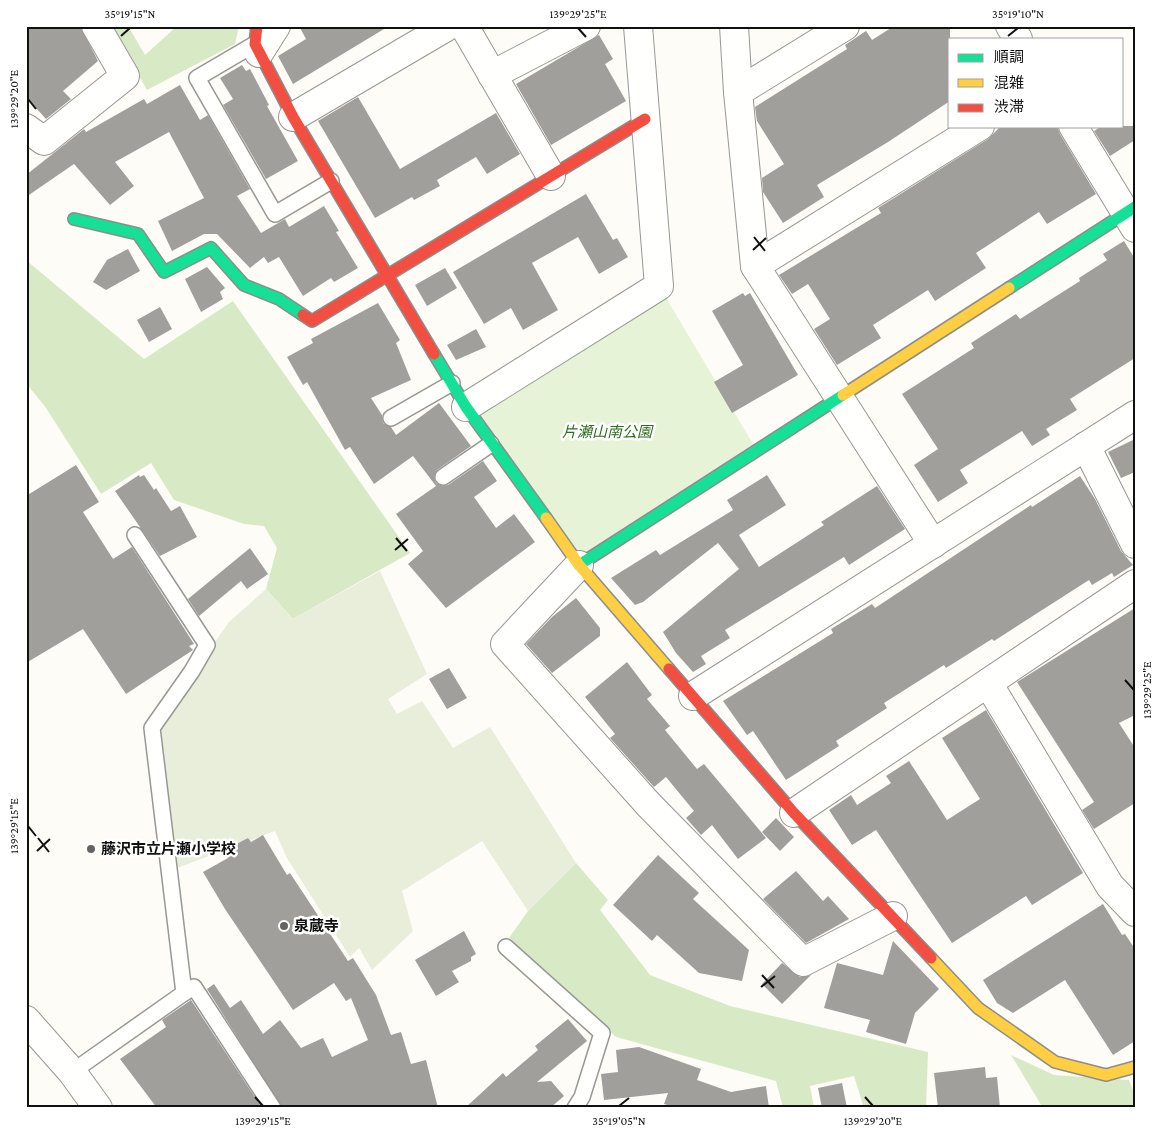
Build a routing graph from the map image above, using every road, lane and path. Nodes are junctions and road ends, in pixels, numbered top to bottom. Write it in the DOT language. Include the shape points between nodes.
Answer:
graph roads {
  1 [pos="96,26"];
  2 [pos="256,26"];
  3 [pos="276,26"];
  4 [pos="448,26"];
  5 [pos="464,26"];
  6 [pos="586,26"];
  7 [pos="638,26"];
  8 [pos="734,26"];
  9 [pos="845,26"];
  10 [pos="1010,26"];
  11 [pos="1017,38"];
  12 [pos="257,49"];
  13 [pos="492,76"];
  14 [pos="738,92"];
  15 [pos="293,117"];
  16 [pos="645,119"];
  17 [pos="26,128"];
  18 [pos="977,128"];
  19 [pos="1074,128"];
  20 [pos="551,176"];
  21 [pos="332,181"];
  22 [pos="1132,216"];
  23 [pos="74,219"];
  24 [pos="755,266"];
  25 [pos="386,274"];
  26 [pos="452,383"];
  27 [pos="838,396"];
  28 [pos="466,407"];
  29 [pos="1135,415"];
  30 [pos="391,418"];
  31 [pos="491,444"];
  32 [pos="1086,446"];
  33 [pos="443,477"];
  34 [pos="135,535"];
  35 [pos="933,544"];
  36 [pos="1135,544"];
  37 [pos="578,565"];
  38 [pos="1135,584"];
  39 [pos="988,683"];
  40 [pos="693,696"];
  41 [pos="794,813"];
  42 [pos="1135,912"];
  43 [pos="893,916"];
  44 [pos="506,947"];
  45 [pos="184,993"];
  46 [pos="26,1020"];
  47 [pos="1135,1067"];
  48 [pos="72,1072"];
  49 [pos="98,1108"];
  50 [pos="273,1108"];
  51 [pos="575,1108"];
  1 -- 17 [label="street" via="125,76 44,142"];
  2 -- 12 [label="street"];
  3 -- 12 [label="street"];
  4 -- 15 [label="street"];
  5 -- 13 [label="street"];
  6 -- 13 [label="street"];
  7 -- 16 [label="street"];
  8 -- 14 [label="street"];
  9 -- 14 [label="street"];
  10 -- 11 [label="street"];
  12 -- 15 [label="street"];
  12 -- 21 [label="lane" via="197,78 274,214"];
  13 -- 20 [label="street"];
  14 -- 24 [label="street"];
  15 -- 21 [label="street"];
  16 -- 20 [label="street"];
  16 -- 28 [label="street" via="659,286"];
  18 -- 24 [label="street"];
  19 -- 22 [label="street"];
  20 -- 25 [label="street"];
  21 -- 25 [label="street"];
  22 -- 27 [label="street"];
  23 -- 25 [label="street" via="138,234 164,272 211,248 244,285 280,299 312,321"];
  24 -- 27 [label="street"];
  25 -- 26 [label="street"];
  26 -- 28 [label="street"];
  26 -- 30 [label="lane"];
  27 -- 35 [label="street"];
  27 -- 37 [label="street"];
  28 -- 31 [label="street"];
  29 -- 32 [label="street"];
  31 -- 33 [label="lane"];
  31 -- 37 [label="street"];
  32 -- 35 [label="street"];
  32 -- 36 [label="street"];
  34 -- 45 [label="lane" via="207,645 152,728"];
  35 -- 40 [label="street"];
  37 -- 40 [label="street"];
  37 -- 43 [label="street" via="505,644 511,651 650,805 803,962"];
  38 -- 39 [label="street"];
  39 -- 41 [label="street"];
  39 -- 42 [label="street" via="1110,886"];
  40 -- 41 [label="street"];
  41 -- 43 [label="street"];
  43 -- 47 [label="street" via="978,1008 1055,1062 1106,1075"];
  44 -- 51 [label="lane" via="602,1033 582,1097"];
  45 -- 48 [label="lane"];
  45 -- 50 [label="lane" via="194,987"];
  46 -- 48 [label="street"];
  48 -- 49 [label="street"];
}
